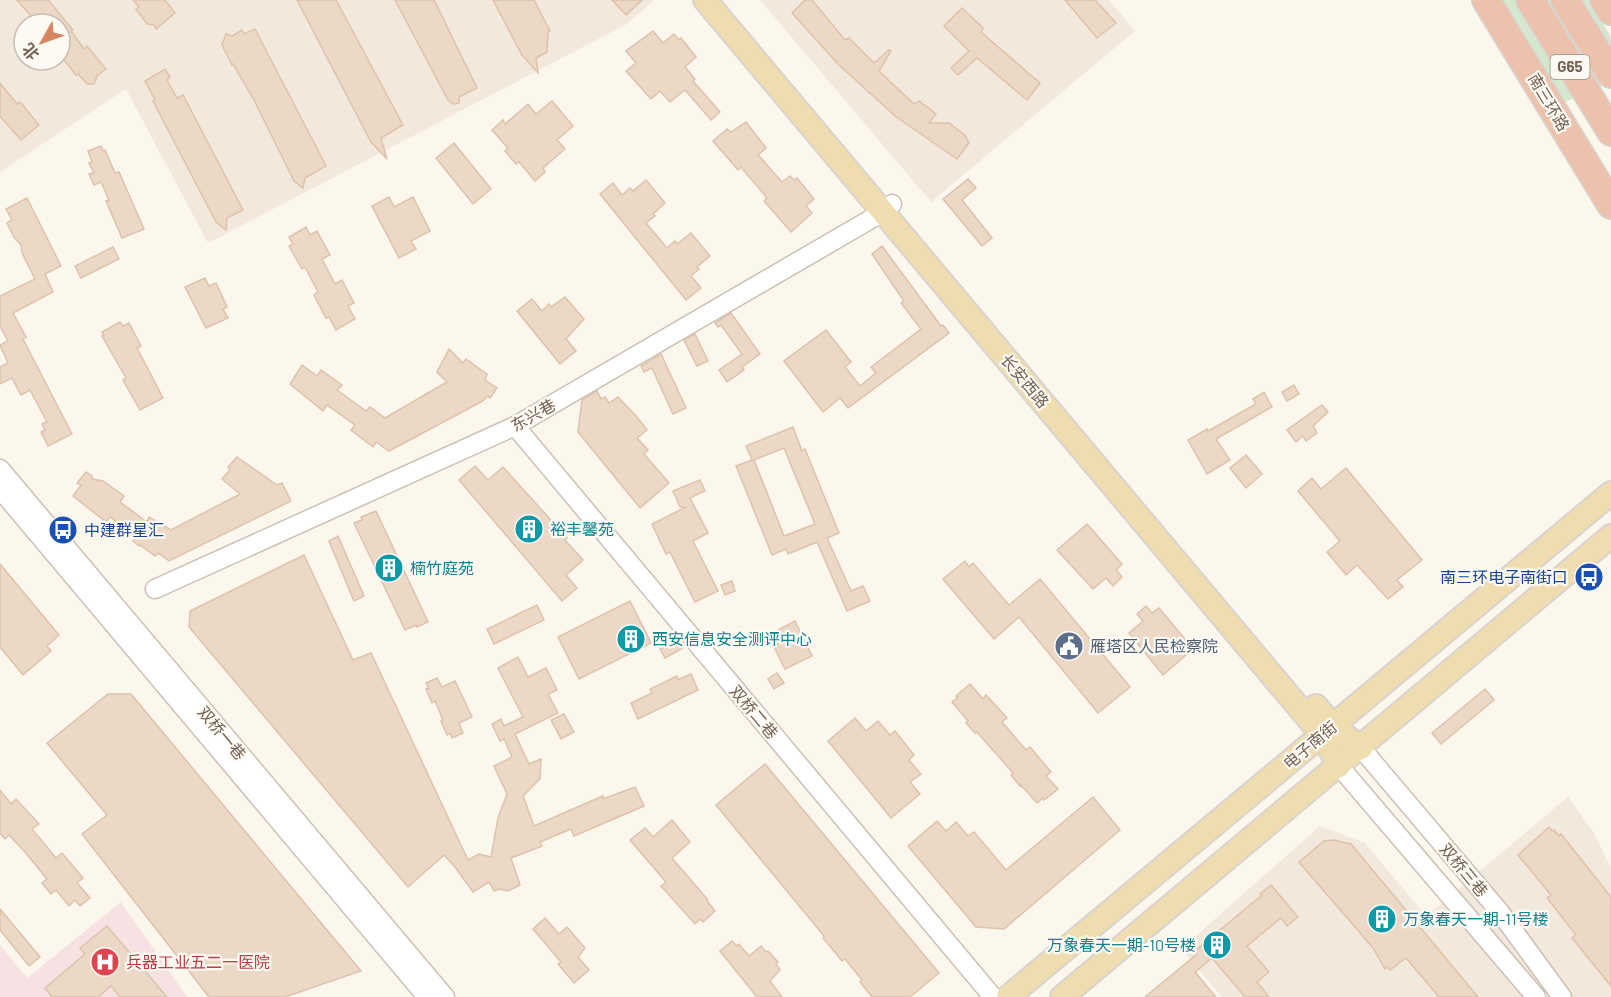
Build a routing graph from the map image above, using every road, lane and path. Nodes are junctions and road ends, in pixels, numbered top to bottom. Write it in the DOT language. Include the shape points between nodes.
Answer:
graph roads {
  1 [pos="705,0"];
  2 [pos="724,0"];
  3 [pos="1486,0"];
  4 [pos="1530,0"];
  5 [pos="1565,0"];
  6 [pos="1604,0"];
  7 [pos="1611,11"];
  8 [pos="1611,74"];
  9 [pos="1611,132"];
  10 [pos="1611,205"];
  11 [pos="888,208"];
  12 [pos="515,426"];
  13 [pos="0,469"];
  14 [pos="0,489"];
  15 [pos="1611,493"];
  16 [pos="1611,536"];
  17 [pos="155,589"];
  18 [pos="1328,731"];
  19 [pos="1361,748"];
  20 [pos="1339,766"];
  21 [pos="427,997"];
  22 [pos="445,997"];
  23 [pos="993,997"];
  24 [pos="1008,997"];
  25 [pos="1062,997"];
  26 [pos="1536,997"];
  27 [pos="1563,997"];
  1 -- 11 [label="main road, 长安西路"];
  2 -- 11 [label="main road, 长安西路"];
  3 -- 10 [label="highway, 南三环路"];
  4 -- 9 [label="highway, G65"];
  5 -- 8 [label="highway, G65"];
  6 -- 7 [label="highway"];
  11 -- 12 [label="street, 东兴巷"];
  11 -- 18 [label="main road, 长安西路"];
  12 -- 17 [label="street, 东兴巷"];
  12 -- 23 [label="street, 双桥二巷"];
  13 -- 22 [label="street, 双桥一巷"];
  14 -- 21 [label="street, 双桥一巷"];
  15 -- 18 [label="main road, 电子南街"];
  16 -- 19 [label="main road"];
  18 -- 19 [label="main road, 长安西路"];
  18 -- 20 [label="main road, 长安西路"];
  18 -- 24 [label="main road, 电子南街"];
  19 -- 20 [label="main road"];
  19 -- 27 [label="street, 双桥三巷" via="1498,911"];
  20 -- 25 [label="main road"];
  20 -- 26 [label="street, 双桥三巷"];
}
